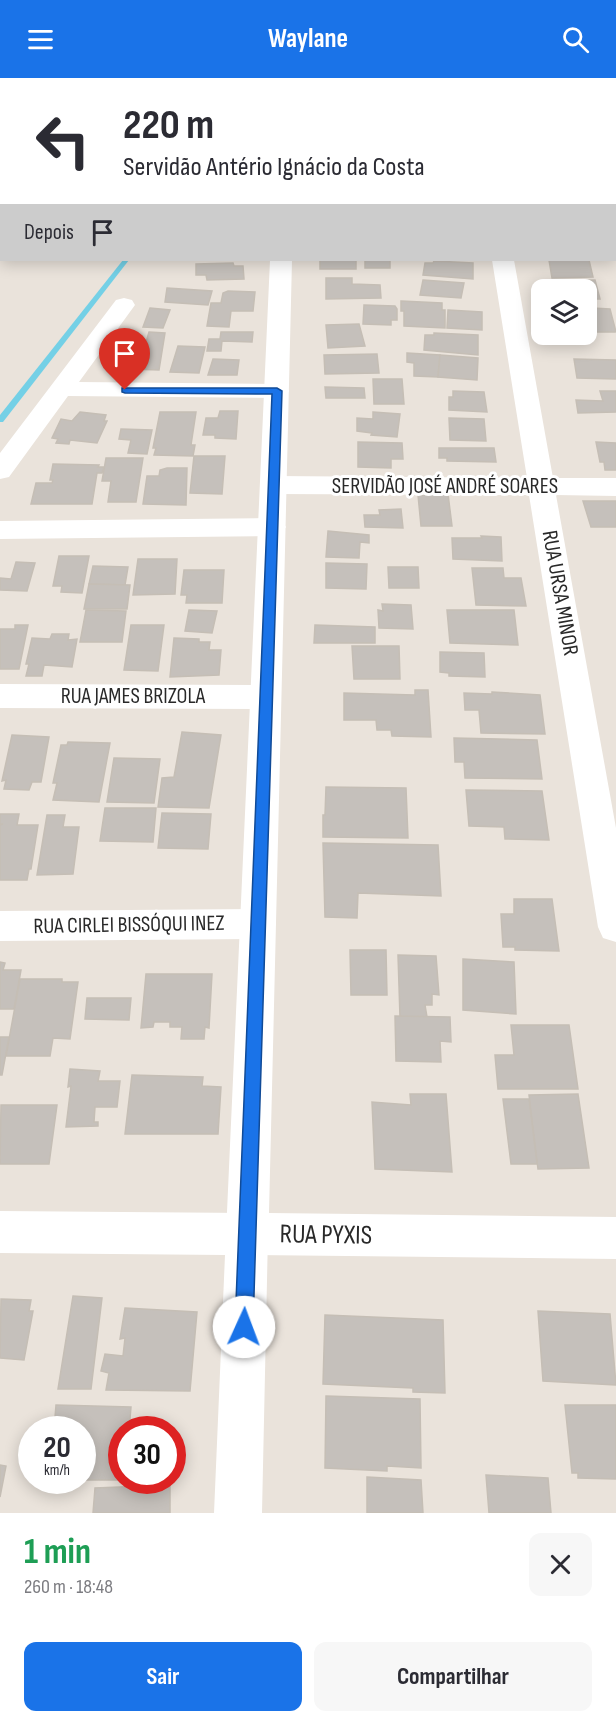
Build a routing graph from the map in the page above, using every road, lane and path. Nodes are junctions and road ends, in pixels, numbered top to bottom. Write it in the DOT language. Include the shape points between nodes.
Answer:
graph roads {
  1 [pos="282,261"];
  2 [pos="503,261"];
  3 [pos="124,305"];
  4 [pos="60,389"];
  5 [pos="277,391"];
  6 [pos="0,471"];
  7 [pos="273,485"];
  8 [pos="542,487"];
  9 [pos="616,487"];
  10 [pos="272,527"];
  11 [pos="0,530"];
  12 [pos="0,696"];
  13 [pos="266,697"];
  14 [pos="258,924"];
  15 [pos="0,926"];
  16 [pos="616,927"];
  17 [pos="0,1232"];
  18 [pos="247,1234"];
  19 [pos="616,1238"];
  20 [pos="238,1513"];
  1 -- 5 [label="street"];
  2 -- 8 [label="street, RUA URSA MINOR"];
  3 -- 4 [label="street"];
  4 -- 5 [label="street"];
  4 -- 6 [label="street"];
  5 -- 7 [label="street"];
  7 -- 8 [label="street, SERVIDÃO JOSÉ ANDRÉ SOARES"];
  7 -- 10 [label="street"];
  8 -- 9 [label="street, SERVIDÃO JOSÉ ANDRÉ SOARES"];
  8 -- 16 [label="street, RUA URSA MINOR"];
  10 -- 11 [label="street"];
  10 -- 13 [label="street"];
  12 -- 13 [label="street, RUA JAMES BRIZOLA"];
  13 -- 14 [label="street"];
  14 -- 15 [label="street, RUA CIRLEI BISSÓQUI INEZ"];
  14 -- 18 [label="street"];
  17 -- 18 [label="street, RUA PYXIS"];
  18 -- 19 [label="street, RUA PYXIS"];
  18 -- 20 [label="street"];
}
